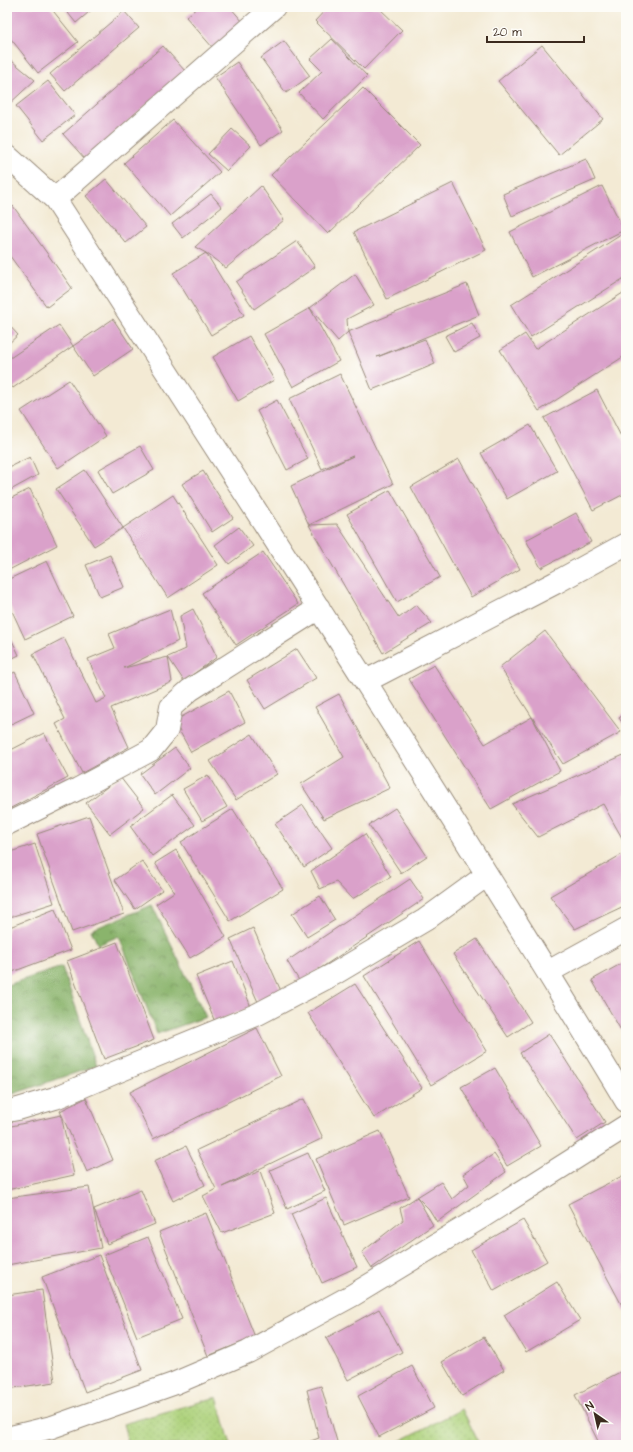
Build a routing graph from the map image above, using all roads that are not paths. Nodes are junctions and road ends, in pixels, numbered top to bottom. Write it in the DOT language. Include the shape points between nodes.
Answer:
graph roads {
  1 [pos="274,7"];
  2 [pos="11,168"];
  3 [pos="55,199"];
  4 [pos="626,544"];
  5 [pos="319,608"];
  6 [pos="366,681"];
  7 [pos="7,824"];
  8 [pos="487,876"];
  9 [pos="626,929"];
  10 [pos="548,972"];
  11 [pos="626,1101"];
  12 [pos="7,1110"];
  13 [pos="626,1126"];
  14 [pos="7,1438"];
  1 -- 3 [label="street"];
  2 -- 3 [label="street"];
  3 -- 5 [label="street"];
  4 -- 6 [label="street"];
  5 -- 6 [label="street"];
  5 -- 7 [label="street" via="190,690 171,707 167,730 151,750"];
  6 -- 8 [label="street"];
  8 -- 10 [label="street"];
  8 -- 12 [label="street" via="425,920 334,974 256,1015 55,1098"];
  9 -- 10 [label="street"];
  10 -- 11 [label="street"];
  13 -- 14 [label="street" via="353,1295 248,1352 173,1384 52,1426"];
}
